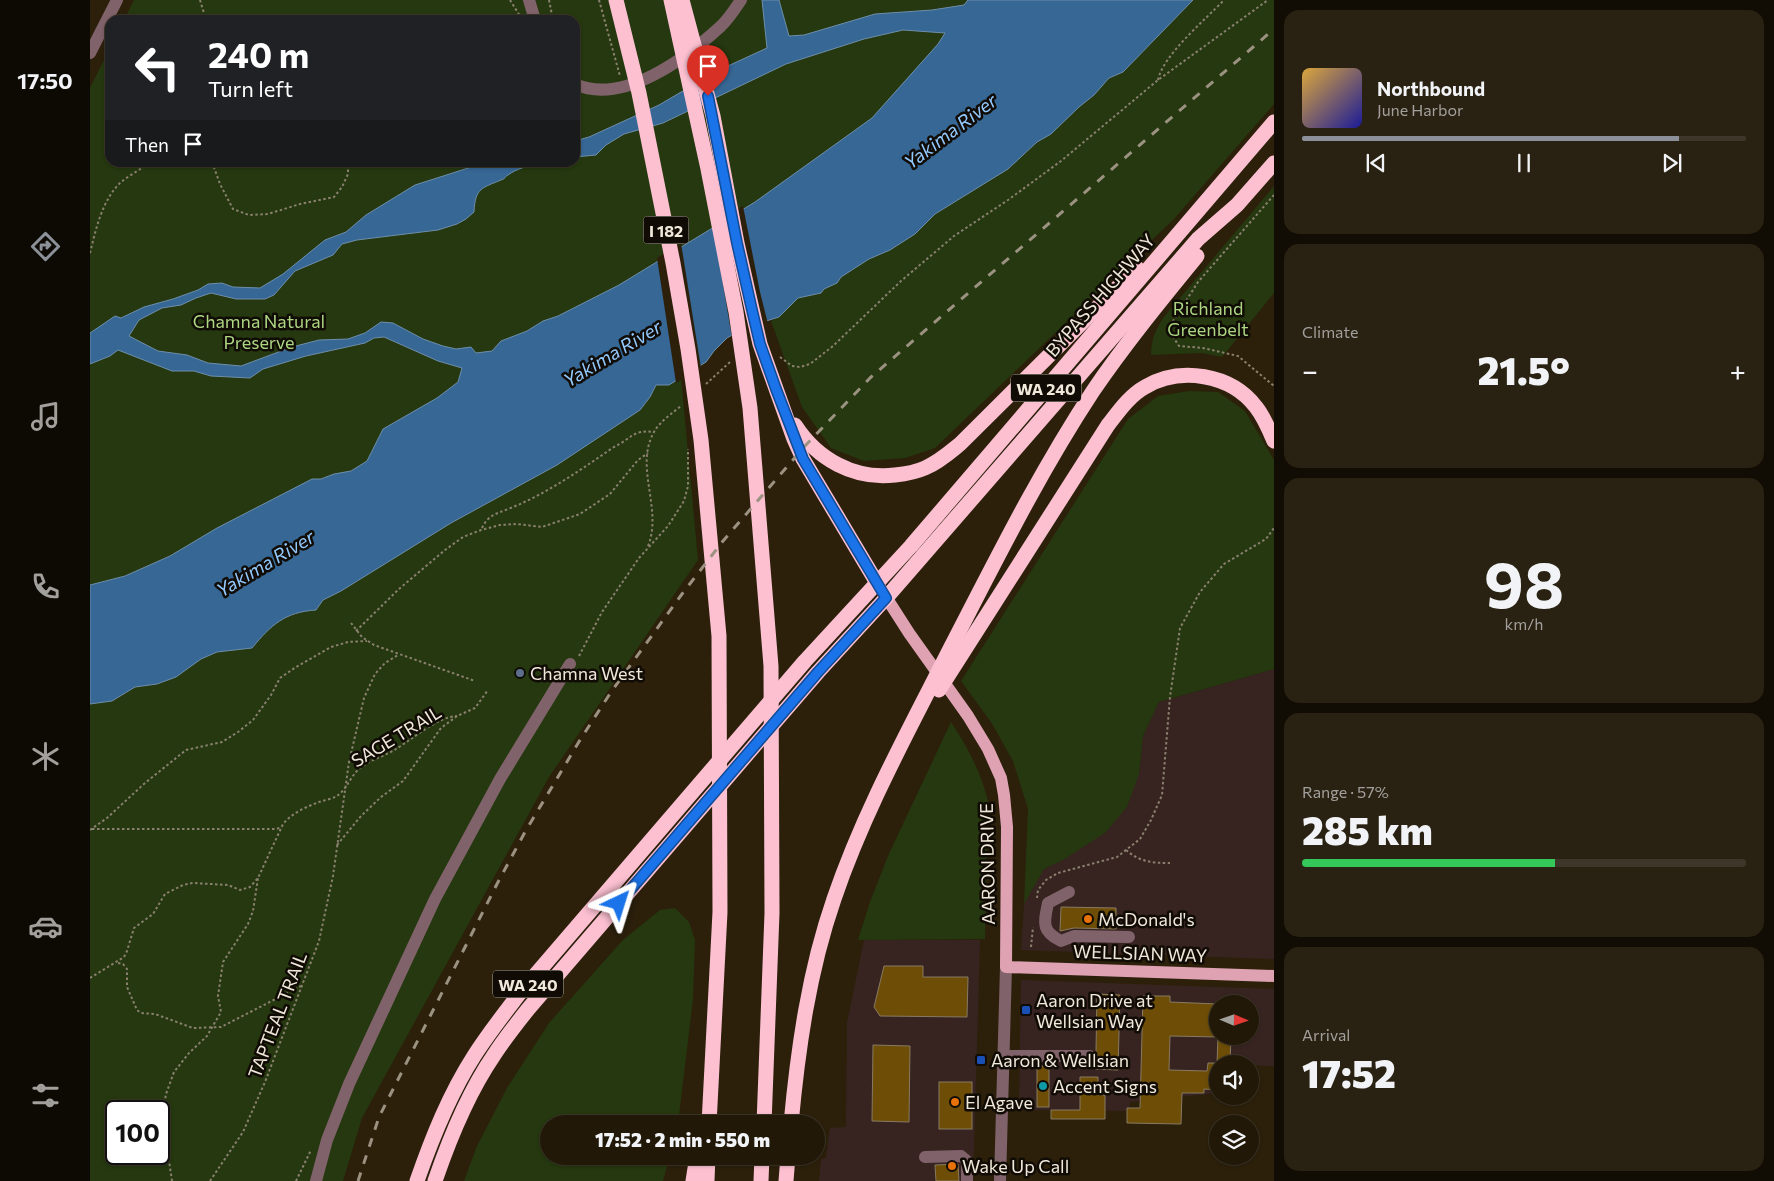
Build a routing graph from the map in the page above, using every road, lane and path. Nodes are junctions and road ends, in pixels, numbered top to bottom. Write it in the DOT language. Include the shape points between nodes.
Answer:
graph roads {
  1 [pos="117,0"];
  2 [pos="200,0"];
  3 [pos="510,0"];
  4 [pos="529,0"];
  5 [pos="550,0"];
  6 [pos="599,0"];
  7 [pos="616,0"];
  8 [pos="671,0"];
  9 [pos="682,0"];
  10 [pos="741,0"];
  11 [pos="1224,0"];
  12 [pos="1268,0"];
  13 [pos="109,15"];
  14 [pos="204,15"];
  15 [pos="520,15"];
  16 [pos="534,15"];
  17 [pos="553,15"];
  18 [pos="105,24"];
  19 [pos="90,53"];
  20 [pos="620,77"];
  21 [pos="1158,80"];
  22 [pos="580,86"];
  23 [pos="1274,122"];
  24 [pos="1274,163"];
  25 [pos="144,167"];
  26 [pos="214,167"];
  27 [pos="348,167"];
  28 [pos="1214,191"];
  29 [pos="1274,195"];
  30 [pos="1237,205"];
  31 [pos="90,253"];
  32 [pos="777,353"];
  33 [pos="731,361"];
  34 [pos="706,385"];
  35 [pos="1274,386"];
  36 [pos="682,400"];
  37 [pos="686,402"];
  38 [pos="782,404"];
  39 [pos="684,410"];
  40 [pos="654,432"];
  41 [pos="1274,441"];
  42 [pos="694,443"];
  43 [pos="648,453"];
  44 [pos="1274,528"];
  45 [pos="481,530"];
  46 [pos="648,546"];
  47 [pos="877,583"];
  48 [pos="886,598"];
  49 [pos="351,623"];
  50 [pos="356,631"];
  51 [pos="368,641"];
  52 [pos="398,655"];
  53 [pos="570,664"];
  54 [pos="475,681"];
  55 [pos="488,690"];
  56 [pos="456,716"];
  57 [pos="898,752"];
  58 [pos="344,789"];
  59 [pos="282,828"];
  60 [pos="91,829"];
  61 [pos="336,847"];
  62 [pos="1170,864"];
  63 [pos="258,878"];
  64 [pos="1069,892"];
  65 [pos="1129,937"];
  66 [pos="118,962"];
  67 [pos="1006,967"];
  68 [pos="1274,976"];
  69 [pos="90,978"];
  70 [pos="301,986"];
  71 [pos="212,1027"];
  72 [pos="1003,1056"];
  73 [pos="1090,1056"];
  74 [pos="712,1061"];
  75 [pos="703,1115"];
  76 [pos="709,1115"];
  77 [pos="764,1115"];
  78 [pos="792,1115"];
  79 [pos="925,1157"];
  80 [pos="696,1165"];
  81 [pos="708,1165"];
  82 [pos="762,1165"];
  83 [pos="787,1165"];
  84 [pos="172,1181"];
  85 [pos="210,1181"];
  86 [pos="316,1181"];
  87 [pos="417,1181"];
  88 [pos="435,1181"];
  89 [pos="693,1181"];
  90 [pos="707,1181"];
  91 [pos="761,1181"];
  92 [pos="786,1181"];
  93 [pos="966,1181"];
  94 [pos="1000,1181"];
  1 -- 13 [label="street"];
  2 -- 14 [label="path"];
  3 -- 15 [label="path"];
  4 -- 16 [label="street"];
  5 -- 17 [label="path"];
  6 -- 20 [label="path"];
  7 -- 42 [label="highway, I 182" via="639,93 688,349"];
  8 -- 77 [label="highway" via="736,312 750,408 771,666 772,914"];
  9 -- 38 [label="highway" via="713,116 760,344"];
  10 -- 22 [label="street" via="721,26 664,70 632,85 609,90"];
  11 -- 21 [label="path" via="1169,56"];
  12 -- 21 [label="path"];
  18 -- 19 [label="street"];
  21 -- 32 [label="path" via="1061,161 954,236 810,364 792,366"];
  23 -- 28 [label="highway, BYPASS HIGHWAY / WA 240"];
  24 -- 30 [label="highway, WA 240"];
  25 -- 31 [label="path" via="122,182 110,196 96,228"];
  26 -- 27 [label="path" via="233,209 249,215 268,214 334,197 342,187"];
  28 -- 38 [label="highway" via="960,444 942,460 924,469 907,474 875,476 847,469 819,453 802,436"];
  28 -- 47 [label="highway, BYPASS HIGHWAY / WA 240"];
  29 -- 35 [label="path" via="1198,282 1168,328 1179,346 1238,356"];
  30 -- 48 [label="highway" via="1198,239"];
  30 -- 57 [label="highway, WA 240" via="1130,338 1068,431 1025,504"];
  33 -- 34 [label="path"];
  36 -- 39 [label="path"];
  37 -- 40 [label="path"];
  38 -- 47 [label="highway" via="810,472"];
  40 -- 43 [label="path"];
  40 -- 45 [label="path" via="637,432 554,487 494,513"];
  41 -- 57 [label="highway" via="1248,398 1205,376 1192,374 1162,378 1128,399 1108,425"];
  42 -- 46 [label="path" via="684,502 668,526"];
  42 -- 74 [label="highway, I 182" via="719,636 720,912"];
  43 -- 45 [label="path" via="638,460 610,494 580,514 542,527 517,524"];
  43 -- 46 [label="path" via="646,464 653,518 652,538"];
  44 -- 62 [label="path" via="1266,539 1224,564 1200,592 1180,628 1170,697 1162,795 1140,839 1126,850 1149,863"];
  45 -- 50 [label="path" via="463,537 445,550"];
  46 -- 53 [label="path" via="602,612 580,655"];
  47 -- 48 [label="main road, AARON DRIVE"];
  47 -- 87 [label="highway, WA 240" via="675,811 493,1029 455,1090"];
  48 -- 67 [label="main road, AARON DRIVE" via="968,716 1001,778 1007,827"];
  48 -- 88 [label="highway" via="818,672 529,1008 493,1056 470,1096"];
  49 -- 50 [label="path"];
  50 -- 51 [label="path"];
  51 -- 52 [label="path"];
  51 -- 60 [label="path" via="331,647 296,667 280,678 252,720 238,732 222,742 186,750"];
  52 -- 54 [label="path"];
  52 -- 58 [label="path, TAPTEAL TRAIL" via="384,663 375,674 364,698"];
  53 -- 86 [label="street" via="500,779 428,914 349,1084"];
  55 -- 56 [label="path" via="475,708"];
  56 -- 58 [label="path, SAGE TRAIL" via="361,768"];
  56 -- 61 [label="path" via="441,728 403,781 361,816"];
  57 -- 78 [label="highway, WA 240" via="849,857 821,940 805,1009"];
  58 -- 59 [label="path, SAGE TRAIL" via="336,797 296,812"];
  58 -- 61 [label="path, TAPTEAL TRAIL"];
  59 -- 60 [label="path"];
  59 -- 63 [label="path, SAGE TRAIL"];
  61 -- 70 [label="path, TAPTEAL TRAIL" via="319,940"];
  63 -- 66 [label="path" via="250,887 240,890 193,883 165,894 153,914 134,928 127,951"];
  63 -- 71 [label="path, SAGE TRAIL" via="254,911 223,962 218,996 221,1012"];
  64 -- 65 [label="street" via="1048,903 1044,924 1050,936 1061,941 1074,936"];
  66 -- 69 [label="path"];
  66 -- 71 [label="path" via="127,969 127,987 141,1013 155,1014 193,1028"];
  67 -- 68 [label="main road, WELLSIAN WAY"];
  67 -- 72 [label="street, AARON DRIVE"];
  70 -- 71 [label="path" via="221,1027"];
  70 -- 85 [label="path, TAPTEAL TRAIL" via="265,1082 242,1132"];
  71 -- 84 [label="path" via="174,1072 166,1094 160,1128"];
  72 -- 73 [label="street"];
  72 -- 94 [label="street, AARON DRIVE"];
  74 -- 75 [label="highway"];
  74 -- 76 [label="highway, I 182"];
  79 -- 93 [label="street" via="961,1156 967,1161"];
  80 -- 89 [label="highway"];
  81 -- 90 [label="highway"];
  82 -- 91 [label="highway"];
  83 -- 92 [label="highway"];
}
